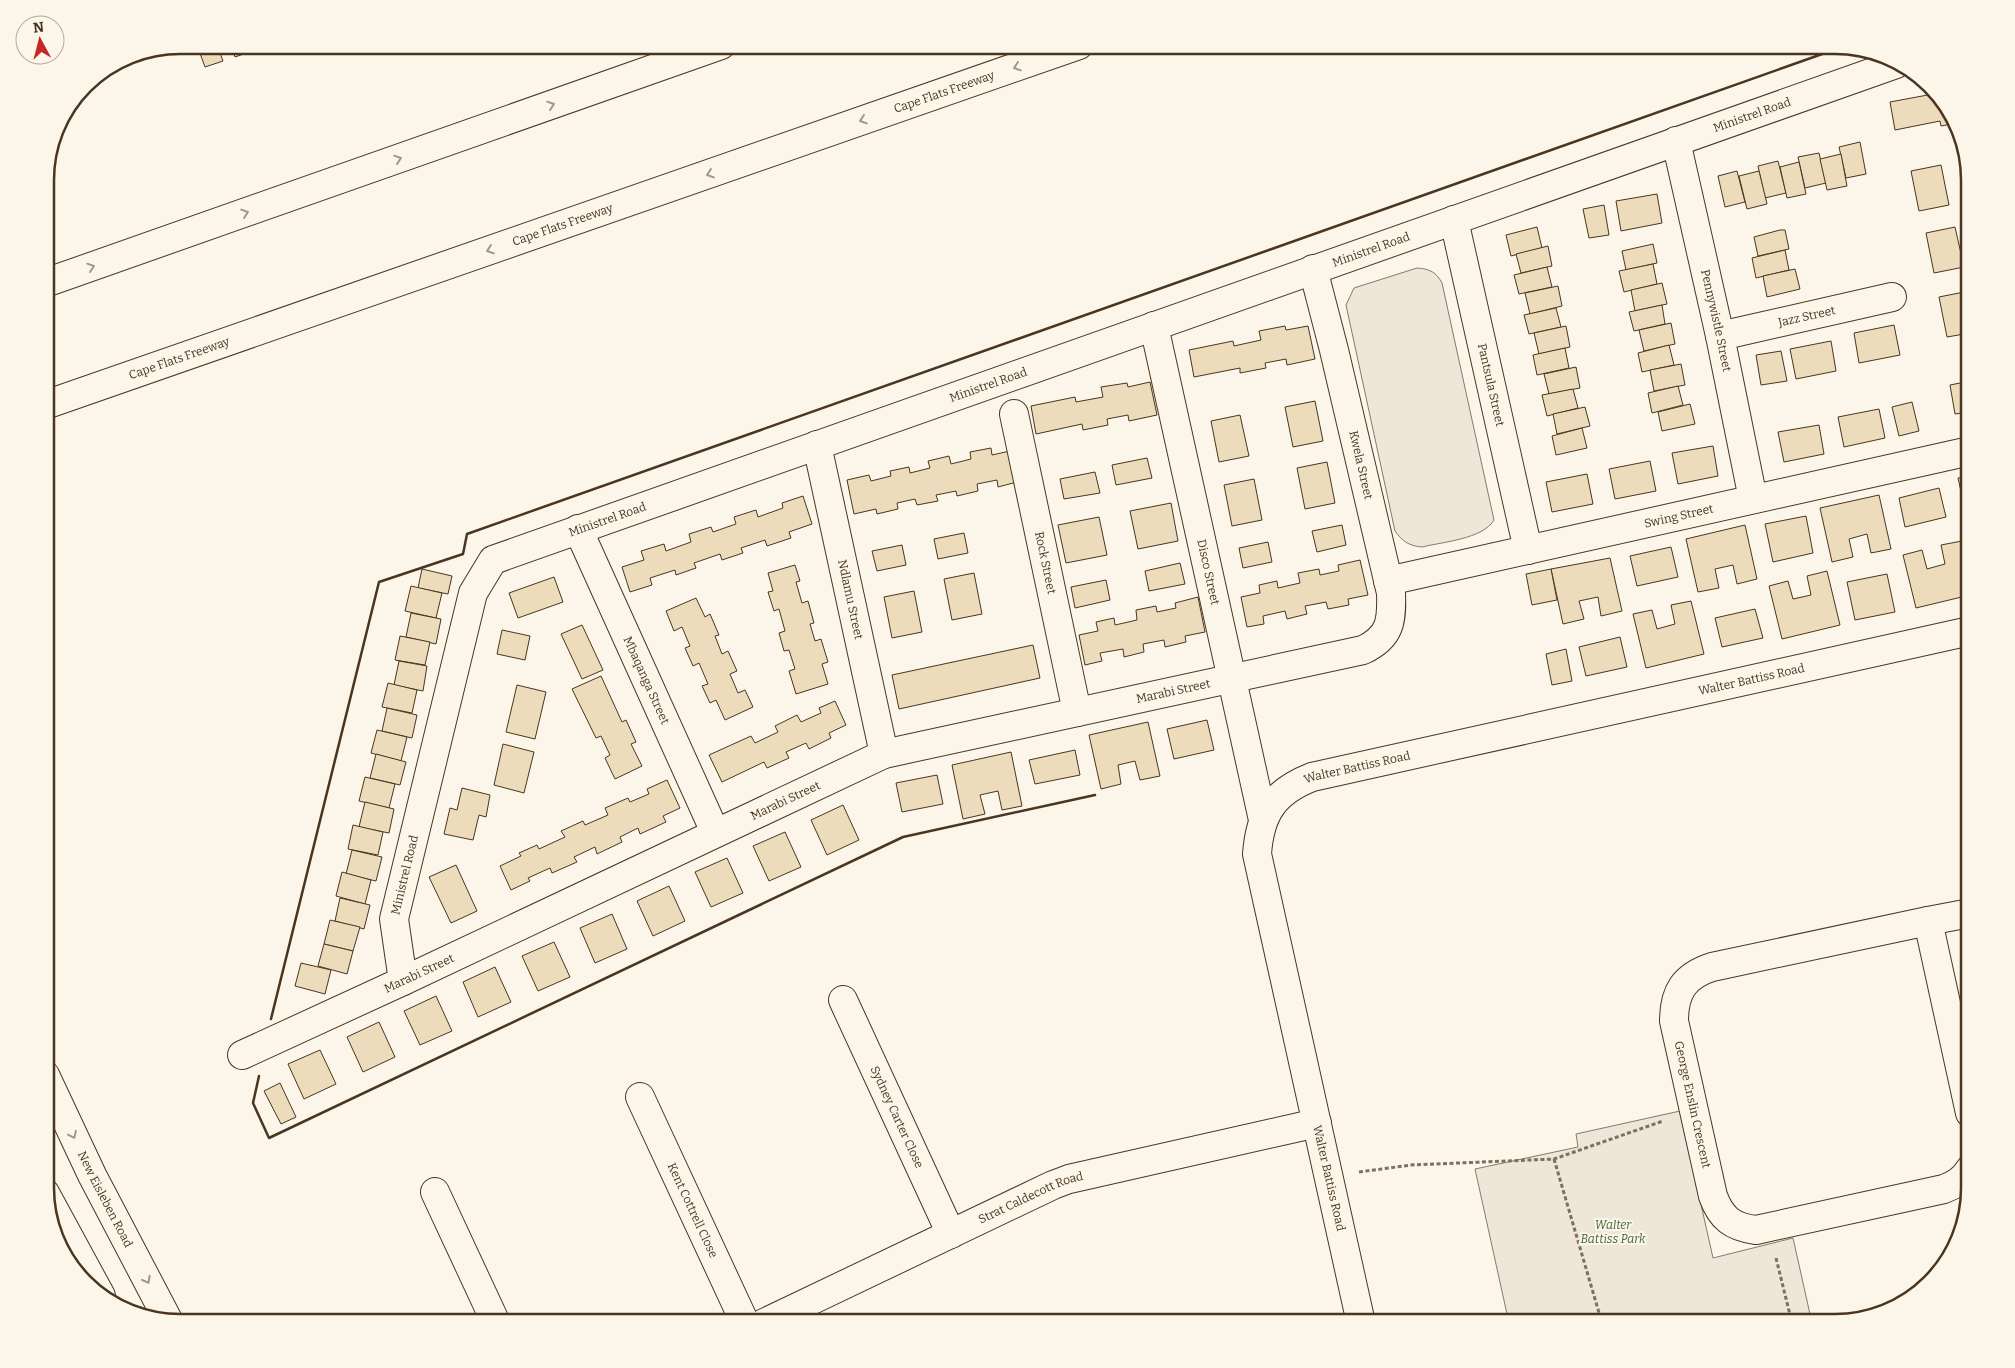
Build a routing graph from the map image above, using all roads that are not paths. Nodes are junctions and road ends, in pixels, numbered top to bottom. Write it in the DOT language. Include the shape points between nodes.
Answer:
graph roads {
  1 [pos="695,54"];
  2 [pos="1053,54"];
  3 [pos="1889,66"];
  4 [pos="1676,141"];
  5 [pos="1454,220"];
  6 [pos="1313,269"];
  7 [pos="54,280"];
  8 [pos="1892,297"];
  9 [pos="1154,326"];
  10 [pos="1720,336"];
  11 [pos="54,402"];
  12 [pos="1014,414"];
  13 [pos="817,445"];
  14 [pos="1961,452"];
  15 [pos="1754,499"];
  16 [pos="578,529"];
  17 [pos="1528,550"];
  18 [pos="1388,581"];
  19 [pos="1961,633"];
  20 [pos="1363,650"];
  21 [pos="1231,678"];
  22 [pos="1077,712"];
  23 [pos="884,754"];
  24 [pos="1263,820"];
  25 [pos="715,832"];
  26 [pos="1961,915"];
  27 [pos="1928,921"];
  28 [pos="402,981"];
  29 [pos="843,1000"];
  30 [pos="242,1054"];
  31 [pos="1961,1072"];
  32 [pos="54,1094"];
  33 [pos="640,1098"];
  34 [pos="1317,1123"];
  35 [pos="1961,1180"];
  36 [pos="435,1192"];
  37 [pos="56,1213"];
  38 [pos="951,1234"];
  39 [pos="90,1276"];
  40 [pos="164,1313"];
  41 [pos="492,1314"];
  42 [pos="741,1314"];
  43 [pos="783,1314"];
  44 [pos="1359,1314"];
  7 -- 1 [label="main road, one-way"];
  2 -- 11 [label="main road, Cape Flats Freeway, one-way"];
  3 -- 4 [label="main road, Ministrel Road"];
  4 -- 5 [label="main road, Ministrel Road"];
  4 -- 10 [label="main road, Pennywistle Street"];
  5 -- 6 [label="main road, Ministrel Road"];
  5 -- 17 [label="main road, Pantsula Street"];
  6 -- 9 [label="main road, Ministrel Road"];
  6 -- 18 [label="main road, Kwela Street"];
  8 -- 10 [label="main road, Jazz Street"];
  9 -- 13 [label="main road, Ministrel Road"];
  9 -- 21 [label="main road, Disco Street"];
  10 -- 15 [label="main road, Pennywistle Street"];
  12 -- 22 [label="main road, Rock Street"];
  13 -- 16 [label="main road, Ministrel Road"];
  13 -- 23 [label="main road, Ndlamu Street"];
  14 -- 15 [label="main road, Swing Street"];
  15 -- 17 [label="main road, Swing Street"];
  16 -- 25 [label="main road, Mbaqanga Street"];
  16 -- 28 [label="main road, Ministrel Road" via="493,560 473,593 394,919"];
  17 -- 18 [label="main road, Swing Street"];
  18 -- 20 [label="main road, Kwela Street" via="1390,624 1382,637"];
  19 -- 24 [label="main road, Walter Battiss Road" via="1312,776 1282,793"];
  20 -- 21 [label="main road, Marabi Street"];
  21 -- 22 [label="main road, Marabi Street"];
  21 -- 24 [label="main road, Disco Street"];
  22 -- 23 [label="main road, Marabi Street"];
  23 -- 25 [label="main road, Marabi Street"];
  24 -- 34 [label="main road, Walter Battiss Road" via="1257,854"];
  25 -- 28 [label="main road, Marabi Street"];
  26 -- 27 [label="main road, George Enslin Crescent"];
  27 -- 31 [label="main road"];
  27 -- 35 [label="main road, George Enslin Crescent" via="1701,971 1690,977 1677,997 1674,1021 1717,1206 1727,1219 1743,1228 1769,1228 1944,1190"];
  28 -- 30 [label="main road, Marabi Street"];
  29 -- 38 [label="main road, Sydney Carter Close"];
  32 -- 40 [label="main road, New Eisleben Road, one-way"];
  33 -- 42 [label="main road, Kent Cottrell Close"];
  34 -- 38 [label="main road, Strat Caldecott Road" via="1069,1179"];
  34 -- 44 [label="main road, Walter Battiss Road"];
  36 -- 41 [label="main road"];
  37 -- 39 [label="main road"];
  38 -- 43 [label="main road, Strat Caldecott Road"];
}
